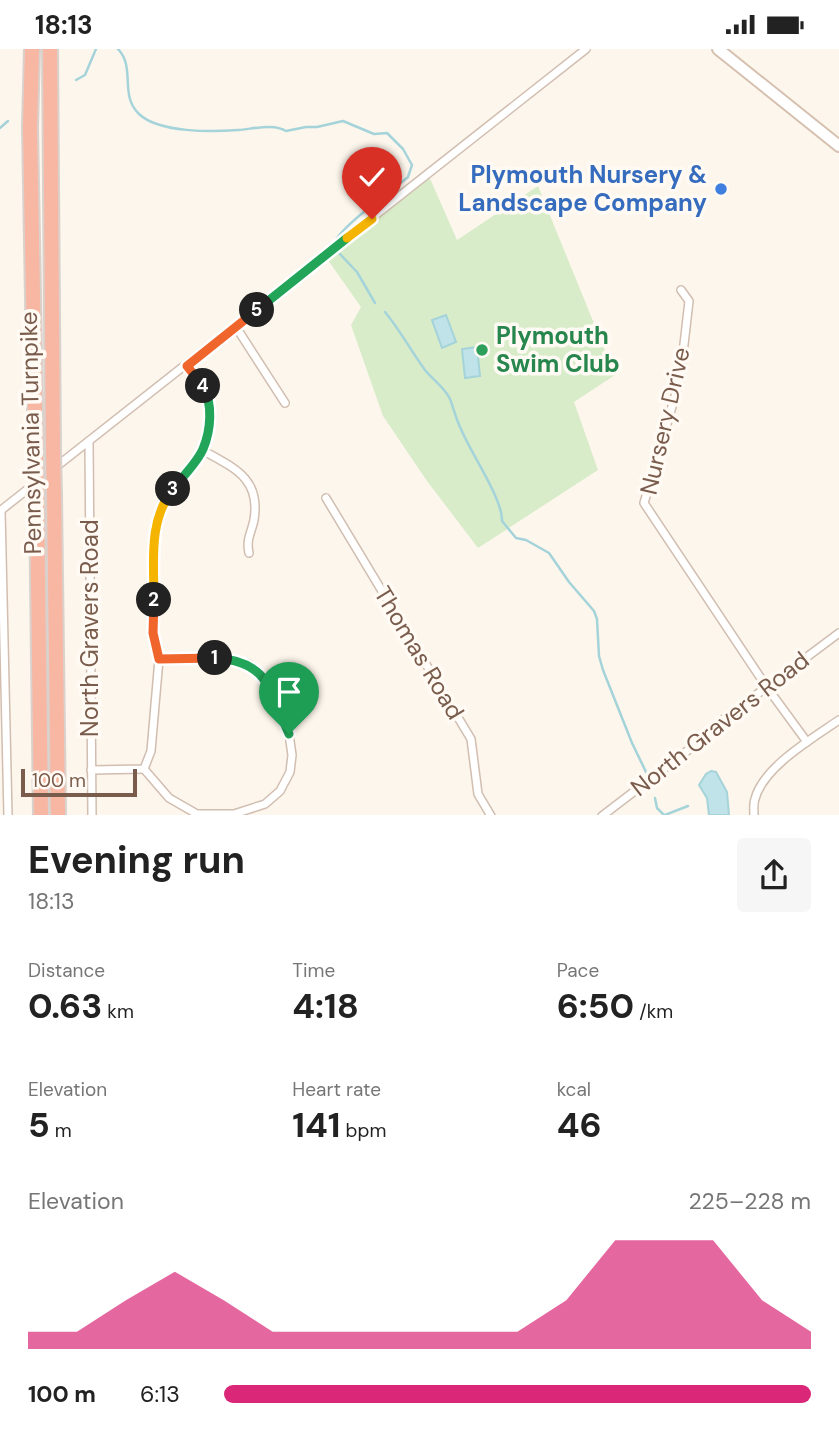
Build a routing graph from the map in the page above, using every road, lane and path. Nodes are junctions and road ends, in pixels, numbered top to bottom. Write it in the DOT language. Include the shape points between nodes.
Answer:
graph roads {
  1 [pos="32,49"];
  2 [pos="50,49"];
  3 [pos="586,49"];
  4 [pos="718,49"];
  5 [pos="839,146"];
  6 [pos="681,290"];
  7 [pos="236,327"];
  8 [pos="187,366"];
  9 [pos="285,403"];
  10 [pos="89,441"];
  11 [pos="202,450"];
  12 [pos="326,498"];
  13 [pos="1,511"];
  14 [pos="249,553"];
  15 [pos="839,633"];
  16 [pos="159,659"];
  17 [pos="766,686"];
  18 [pos="839,720"];
  19 [pos="807,742"];
  20 [pos="144,769"];
  21 [pos="91,770"];
  22 [pos="8,815"];
  23 [pos="41,815"];
  24 [pos="58,815"];
  25 [pos="92,815"];
  26 [pos="491,815"];
  27 [pos="602,815"];
  28 [pos="754,815"];
  1 -- 23 [label="highway, Pennsylvania Turnpike, bridge"];
  2 -- 24 [label="highway, Pennsylvania Turnpike, bridge"];
  3 -- 7 [label="street"];
  4 -- 5 [label="street"];
  6 -- 17 [label="street, Nursery Drive" via="688,301 680,379 645,503"];
  7 -- 8 [label="street"];
  7 -- 9 [label="street"];
  8 -- 10 [label="street"];
  8 -- 11 [label="street" via="209,396 211,413"];
  10 -- 13 [label="street"];
  10 -- 21 [label="street, North Gravers Road"];
  11 -- 14 [label="street" via="237,469 253,487 256,507 247,542"];
  11 -- 16 [label="street" via="163,501 155,524 153,633"];
  12 -- 26 [label="street, Thomas Road" via="471,740 478,794"];
  13 -- 22 [label="street"];
  15 -- 17 [label="street, North Gravers Road"];
  16 -- 20 [label="street" via="151,751"];
  16 -- 20 [label="street" via="234,659 260,673 289,734 290,772 280,791 265,804 234,814 197,814 169,798"];
  17 -- 19 [label="street, Nursery Drive"];
  17 -- 27 [label="street, North Gravers Road"];
  18 -- 19 [label="street"];
  19 -- 28 [label="street" via="763,781 754,800"];
  20 -- 21 [label="street"];
  21 -- 25 [label="street, North Gravers Road"];
}
